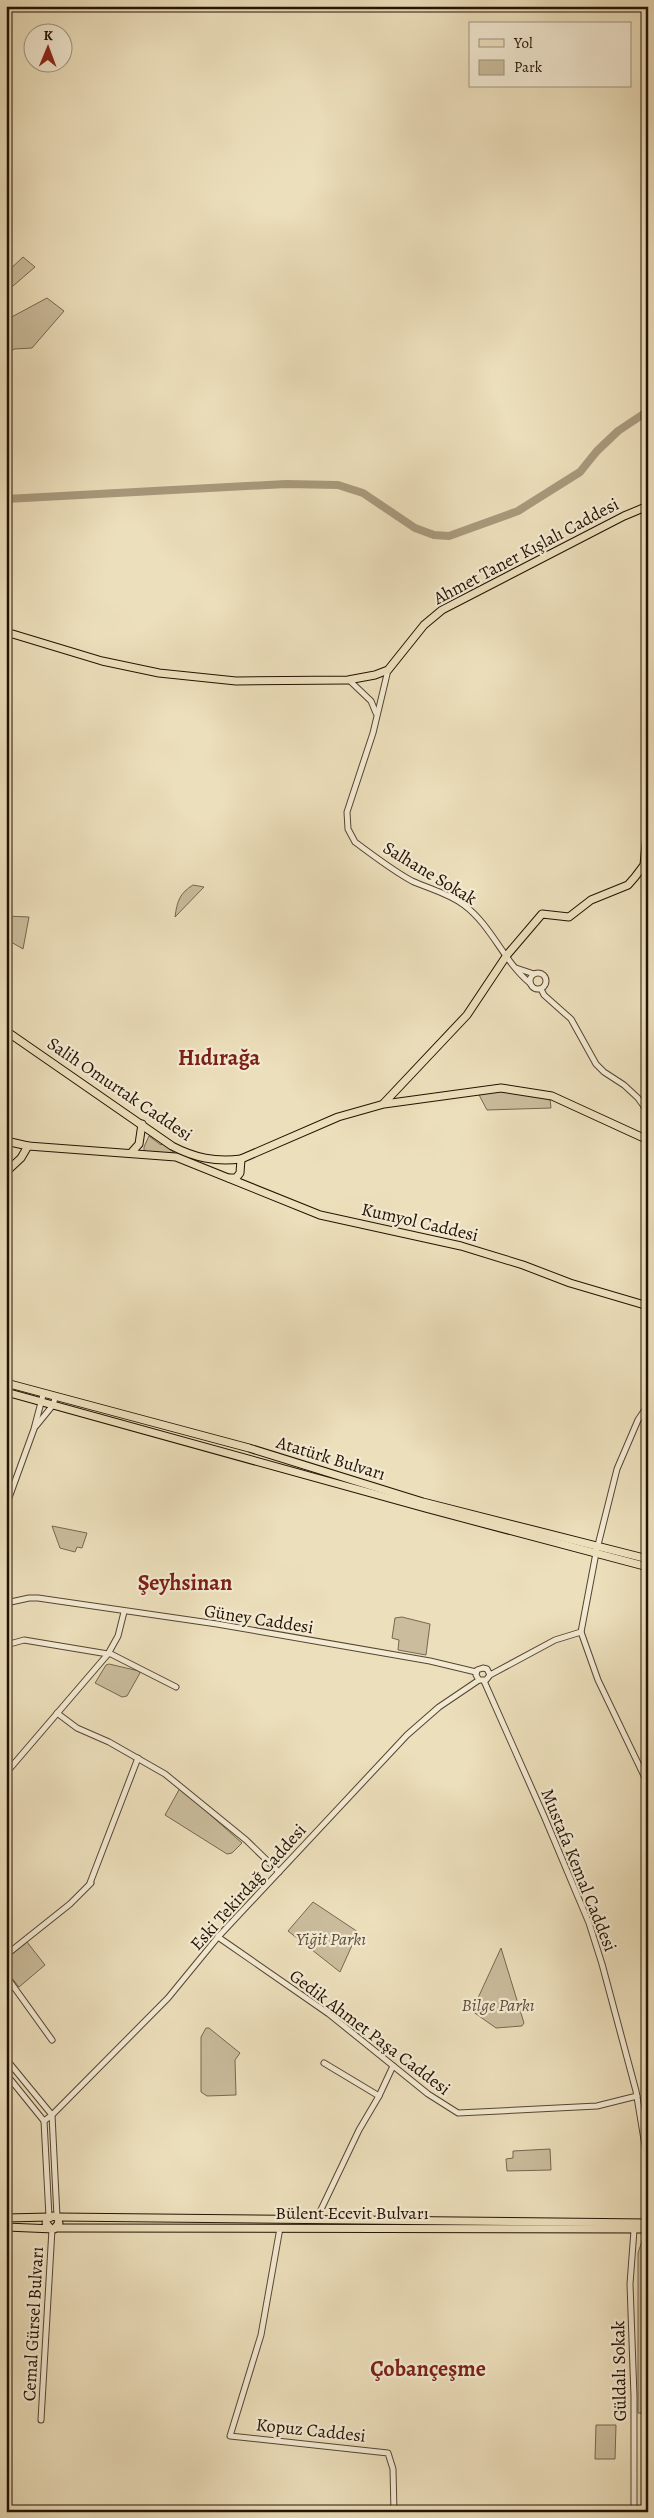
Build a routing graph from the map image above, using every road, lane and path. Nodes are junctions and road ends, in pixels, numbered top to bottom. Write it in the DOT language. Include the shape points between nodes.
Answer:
graph roads {
  1 [pos="648,501"];
  2 [pos="645,507"];
  3 [pos="6,632"];
  4 [pos="388,670"];
  5 [pos="348,680"];
  6 [pos="376,714"];
  7 [pos="648,822"];
  8 [pos="506,955"];
  9 [pos="516,968"];
  10 [pos="534,974"];
  11 [pos="530,983"];
  12 [pos="541,989"];
  13 [pos="6,1031"];
  14 [pos="384,1104"];
  15 [pos="648,1112"];
  16 [pos="142,1124"];
  17 [pos="152,1130"];
  18 [pos="648,1140"];
  19 [pos="6,1141"];
  20 [pos="28,1146"];
  21 [pos="131,1153"];
  22 [pos="143,1153"];
  23 [pos="241,1159"];
  24 [pos="6,1172"];
  25 [pos="224,1177"];
  26 [pos="648,1306"];
  27 [pos="6,1383"];
  28 [pos="6,1392"];
  29 [pos="42,1398"];
  30 [pos="54,1401"];
  31 [pos="648,1405"];
  32 [pos="34,1429"];
  33 [pos="6,1506"];
  34 [pos="597,1550"];
  35 [pos="648,1559"];
  36 [pos="648,1567"];
  37 [pos="6,1603"];
  38 [pos="124,1612"];
  39 [pos="581,1632"];
  40 [pos="6,1645"];
  41 [pos="109,1653"];
  42 [pos="476,1672"];
  43 [pos="490,1675"];
  44 [pos="481,1681"];
  45 [pos="176,1687"];
  46 [pos="57,1713"];
  47 [pos="138,1758"];
  48 [pos="6,1773"];
  49 [pos="648,1784"];
  50 [pos="279,1872"];
  51 [pos="218,1937"];
  52 [pos="6,1954"];
  53 [pos="6,1976"];
  54 [pos="52,2040"];
  55 [pos="6,2059"];
  56 [pos="324,2063"];
  57 [pos="393,2066"];
  58 [pos="6,2074"];
  59 [pos="379,2096"];
  60 [pos="636,2096"];
  61 [pos="52,2115"];
  62 [pos="44,2121"];
  63 [pos="648,2164"];
  64 [pos="53,2217"];
  65 [pos="6,2218"];
  66 [pos="316,2220"];
  67 [pos="648,2223"];
  68 [pos="621,2226"];
  69 [pos="6,2227"];
  70 [pos="52,2228"];
  71 [pos="280,2228"];
  72 [pos="648,2229"];
  73 [pos="634,2230"];
  74 [pos="41,2420"];
  75 [pos="394,2512"];
  76 [pos="634,2512"];
  1 -- 2 [label="main road, Ahmet Taner Kışlalı Caddesi"];
  2 -- 4 [label="main road, Ahmet Taner Kışlalı Caddesi" via="442,610 424,625"];
  3 -- 5 [label="main road" via="102,661 168,675 236,681"];
  4 -- 5 [label="main road" via="375,676"];
  4 -- 6 [label="street, Salhane Sokak"];
  5 -- 6 [label="street" via="371,701"];
  6 -- 8 [label="street, Salhane Sokak" via="373,733 347,812 351,836 396,871 443,892 464,906 488,930"];
  7 -- 8 [label="main road" via="644,865 628,885 591,900 569,917 542,914"];
  8 -- 9 [label="street, Salhane Sokak"];
  8 -- 14 [label="main road" via="467,1015"];
  9 -- 10 [label="street"];
  9 -- 11 [label="street, Salhane Sokak"];
  10 -- 11 [label="street"];
  10 -- 12 [label="street" via="545,977 546,983"];
  11 -- 12 [label="street"];
  12 -- 15 [label="street" via="571,1019 596,1064 624,1085"];
  13 -- 16 [label="main road, Salih Omurtak Caddesi"];
  14 -- 18 [label="main road, Salih Omurtak Caddesi" via="502,1088 552,1096"];
  14 -- 23 [label="main road, Salih Omurtak Caddesi" via="338,1117"];
  16 -- 17 [label="main road, Salih Omurtak Caddesi"];
  16 -- 21 [label="main road" via="139,1144"];
  17 -- 22 [label="main road" via="144,1139"];
  17 -- 23 [label="main road, Salih Omurtak Caddesi" via="172,1146 199,1158"];
  19 -- 20 [label="main road, Kumyol Caddesi"];
  20 -- 21 [label="main road, Kumyol Caddesi"];
  20 -- 24 [label="main road"];
  21 -- 22 [label="main road, Kumyol Caddesi"];
  22 -- 25 [label="main road, Kumyol Caddesi" via="176,1157"];
  23 -- 25 [label="main road" via="240,1173 236,1178"];
  25 -- 26 [label="main road, Kumyol Caddesi" via="320,1215 461,1246"];
  27 -- 29 [label="main road, Atatürk Bulvarı"];
  28 -- 29 [label="main road, Atatürk Bulvarı"];
  29 -- 30 [label="main road, Atatürk Bulvarı"];
  29 -- 32 [label="street"];
  30 -- 32 [label="street"];
  30 -- 34 [label="main road, Atatürk Bulvarı"];
  31 -- 34 [label="street" via="617,1468"];
  32 -- 33 [label="street"];
  34 -- 35 [label="main road, Atatürk Bulvarı"];
  34 -- 36 [label="main road, Atatürk Bulvarı"];
  34 -- 39 [label="street"];
  37 -- 38 [label="street, Güney Caddesi" via="38,1598"];
  38 -- 41 [label="street" via="118,1636"];
  38 -- 42 [label="street, Güney Caddesi" via="217,1624"];
  39 -- 43 [label="street" via="555,1640"];
  39 -- 49 [label="street" via="598,1680"];
  40 -- 41 [label="street" via="24,1640"];
  41 -- 45 [label="street"];
  41 -- 46 [label="street"];
  42 -- 43 [label="street, Güney Caddesi" via="483,1668"];
  42 -- 44 [label="street, Mustafa Kemal Caddesi"];
  43 -- 44 [label="street, Eski Tekirdağ Caddesi"];
  44 -- 50 [label="street, Eski Tekirdağ Caddesi" via="439,1707 407,1735"];
  44 -- 60 [label="street, Mustafa Kemal Caddesi" via="589,1923"];
  46 -- 47 [label="street" via="77,1728"];
  46 -- 48 [label="street"];
  47 -- 50 [label="street" via="165,1774 246,1840"];
  47 -- 52 [label="street" via="91,1883 70,1904"];
  50 -- 51 [label="street, Eski Tekirdağ Caddesi"];
  51 -- 57 [label="street, Gedik Ahmet Paşa Caddesi" via="330,2014"];
  51 -- 61 [label="street, Eski Tekirdağ Caddesi" via="168,1998"];
  53 -- 54 [label="street"];
  55 -- 61 [label="street"];
  56 -- 59 [label="street"];
  57 -- 59 [label="street"];
  57 -- 60 [label="street, Gedik Ahmet Paşa Caddesi" via="435,2100 458,2113 597,2106"];
  58 -- 62 [label="street"];
  59 -- 66 [label="street"];
  60 -- 63 [label="street, Mustafa Kemal Caddesi"];
  61 -- 62 [label="street, Eski Tekirdağ Caddesi"];
  61 -- 64 [label="street"];
  62 -- 64 [label="street"];
  64 -- 65 [label="main road, Bülent Ecevit Bulvarı"];
  64 -- 66 [label="main road, Bülent Ecevit Bulvarı"];
  64 -- 70 [label="main road" via="46,2223"];
  64 -- 70 [label="main road" via="59,2223"];
  66 -- 68 [label="main road, Bülent Ecevit Bulvarı"];
  67 -- 68 [label="main road, Bülent Ecevit Bulvarı"];
  67 -- 73 [label="main road"];
  68 -- 71 [label="main road, Bülent Ecevit Bulvarı"];
  68 -- 73 [label="main road"];
  69 -- 70 [label="main road, Bülent Ecevit Bulvarı"];
  70 -- 71 [label="main road, Bülent Ecevit Bulvarı"];
  70 -- 74 [label="street, Cemal Gürsel Bulvarı"];
  71 -- 75 [label="street, Kopuz Caddesi" via="261,2334 230,2436 388,2453 393,2469"];
  72 -- 73 [label="main road"];
  73 -- 76 [label="street, Güldalı Sokak" via="630,2284"];
}
